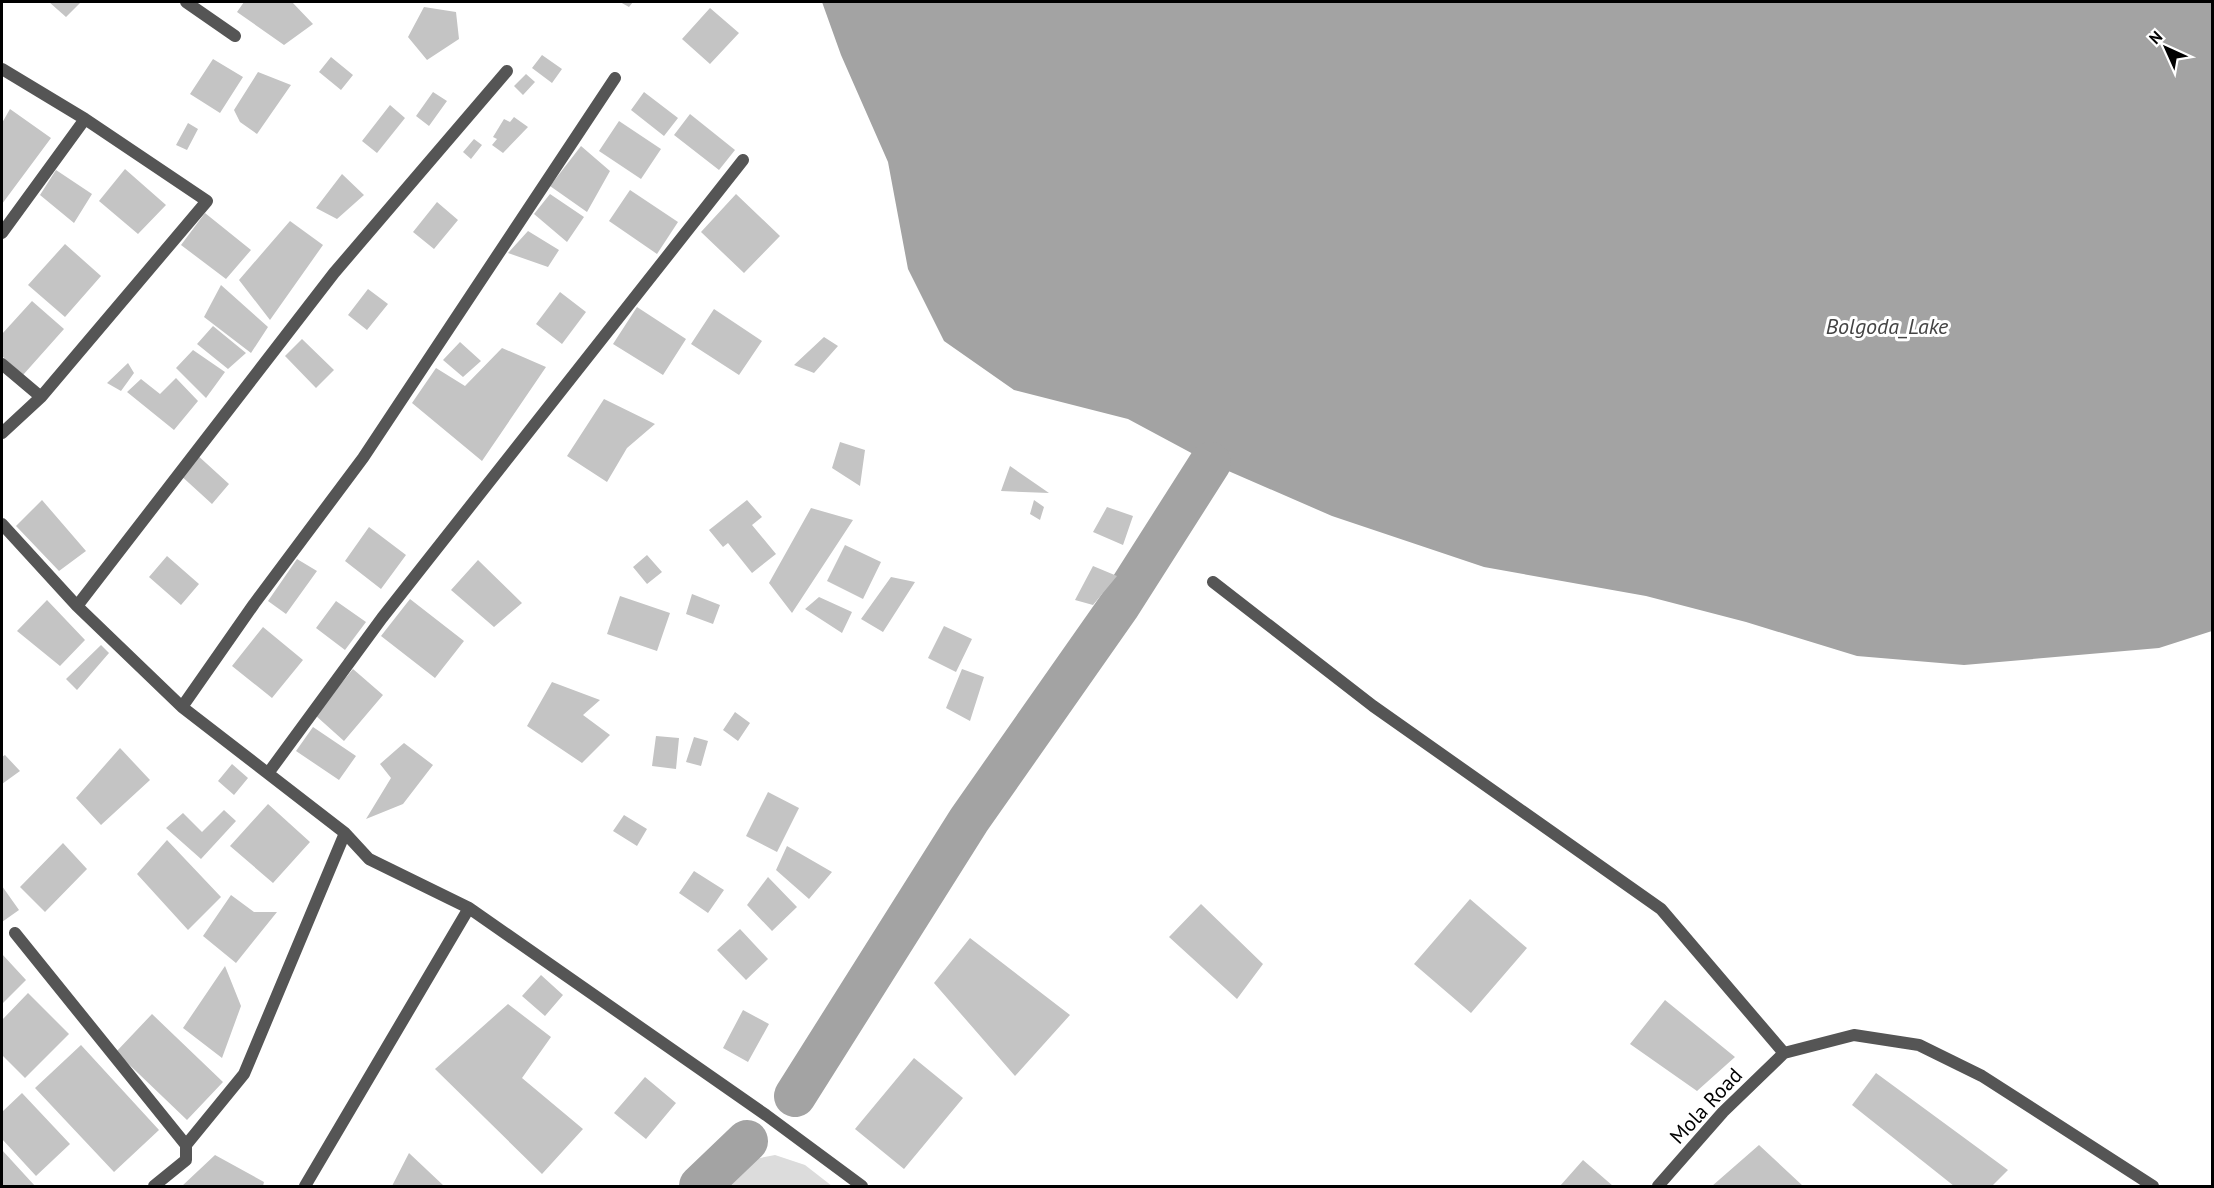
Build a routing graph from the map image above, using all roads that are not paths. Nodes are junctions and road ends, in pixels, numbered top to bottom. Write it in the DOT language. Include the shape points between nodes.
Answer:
graph roads {
  1 [pos="186,2"];
  2 [pos="235,36"];
  3 [pos="2,69"];
  4 [pos="507,71"];
  5 [pos="615,78"];
  6 [pos="85,119"];
  7 [pos="743,160"];
  8 [pos="2,233"];
  9 [pos="2,364"];
  10 [pos="41,397"];
  11 [pos="2,433"];
  12 [pos="2,524"];
  13 [pos="1213,582"];
  14 [pos="77,606"];
  15 [pos="182,707"];
  16 [pos="269,772"];
  17 [pos="345,833"];
  18 [pos="469,908"];
  19 [pos="15,933"];
  20 [pos="1784,1053"];
  21 [pos="186,1145"];
  22 [pos="154,1186"];
  23 [pos="305,1186"];
  24 [pos="862,1186"];
  25 [pos="1658,1186"];
  26 [pos="2153,1186"];
  1 -- 2 [label="street"];
  3 -- 6 [label="street"];
  4 -- 14 [label="street" via="334,273"];
  5 -- 15 [label="street" via="363,458"];
  6 -- 8 [label="street"];
  6 -- 10 [label="street" via="207,201"];
  7 -- 16 [label="street" via="382,618"];
  9 -- 10 [label="street"];
  10 -- 11 [label="street"];
  12 -- 14 [label="street"];
  13 -- 20 [label="street" via="1373,706 1661,909"];
  14 -- 15 [label="street"];
  15 -- 16 [label="street"];
  16 -- 17 [label="street"];
  17 -- 18 [label="street" via="369,859"];
  17 -- 21 [label="street" via="244,1074"];
  18 -- 23 [label="street"];
  18 -- 24 [label="street" via="766,1114"];
  19 -- 21 [label="street"];
  20 -- 25 [label="street, Mola Road" via="1723,1112"];
  20 -- 26 [label="street" via="1854,1035 1919,1045 1982,1076"];
  21 -- 22 [label="street" via="186,1160"];
}
